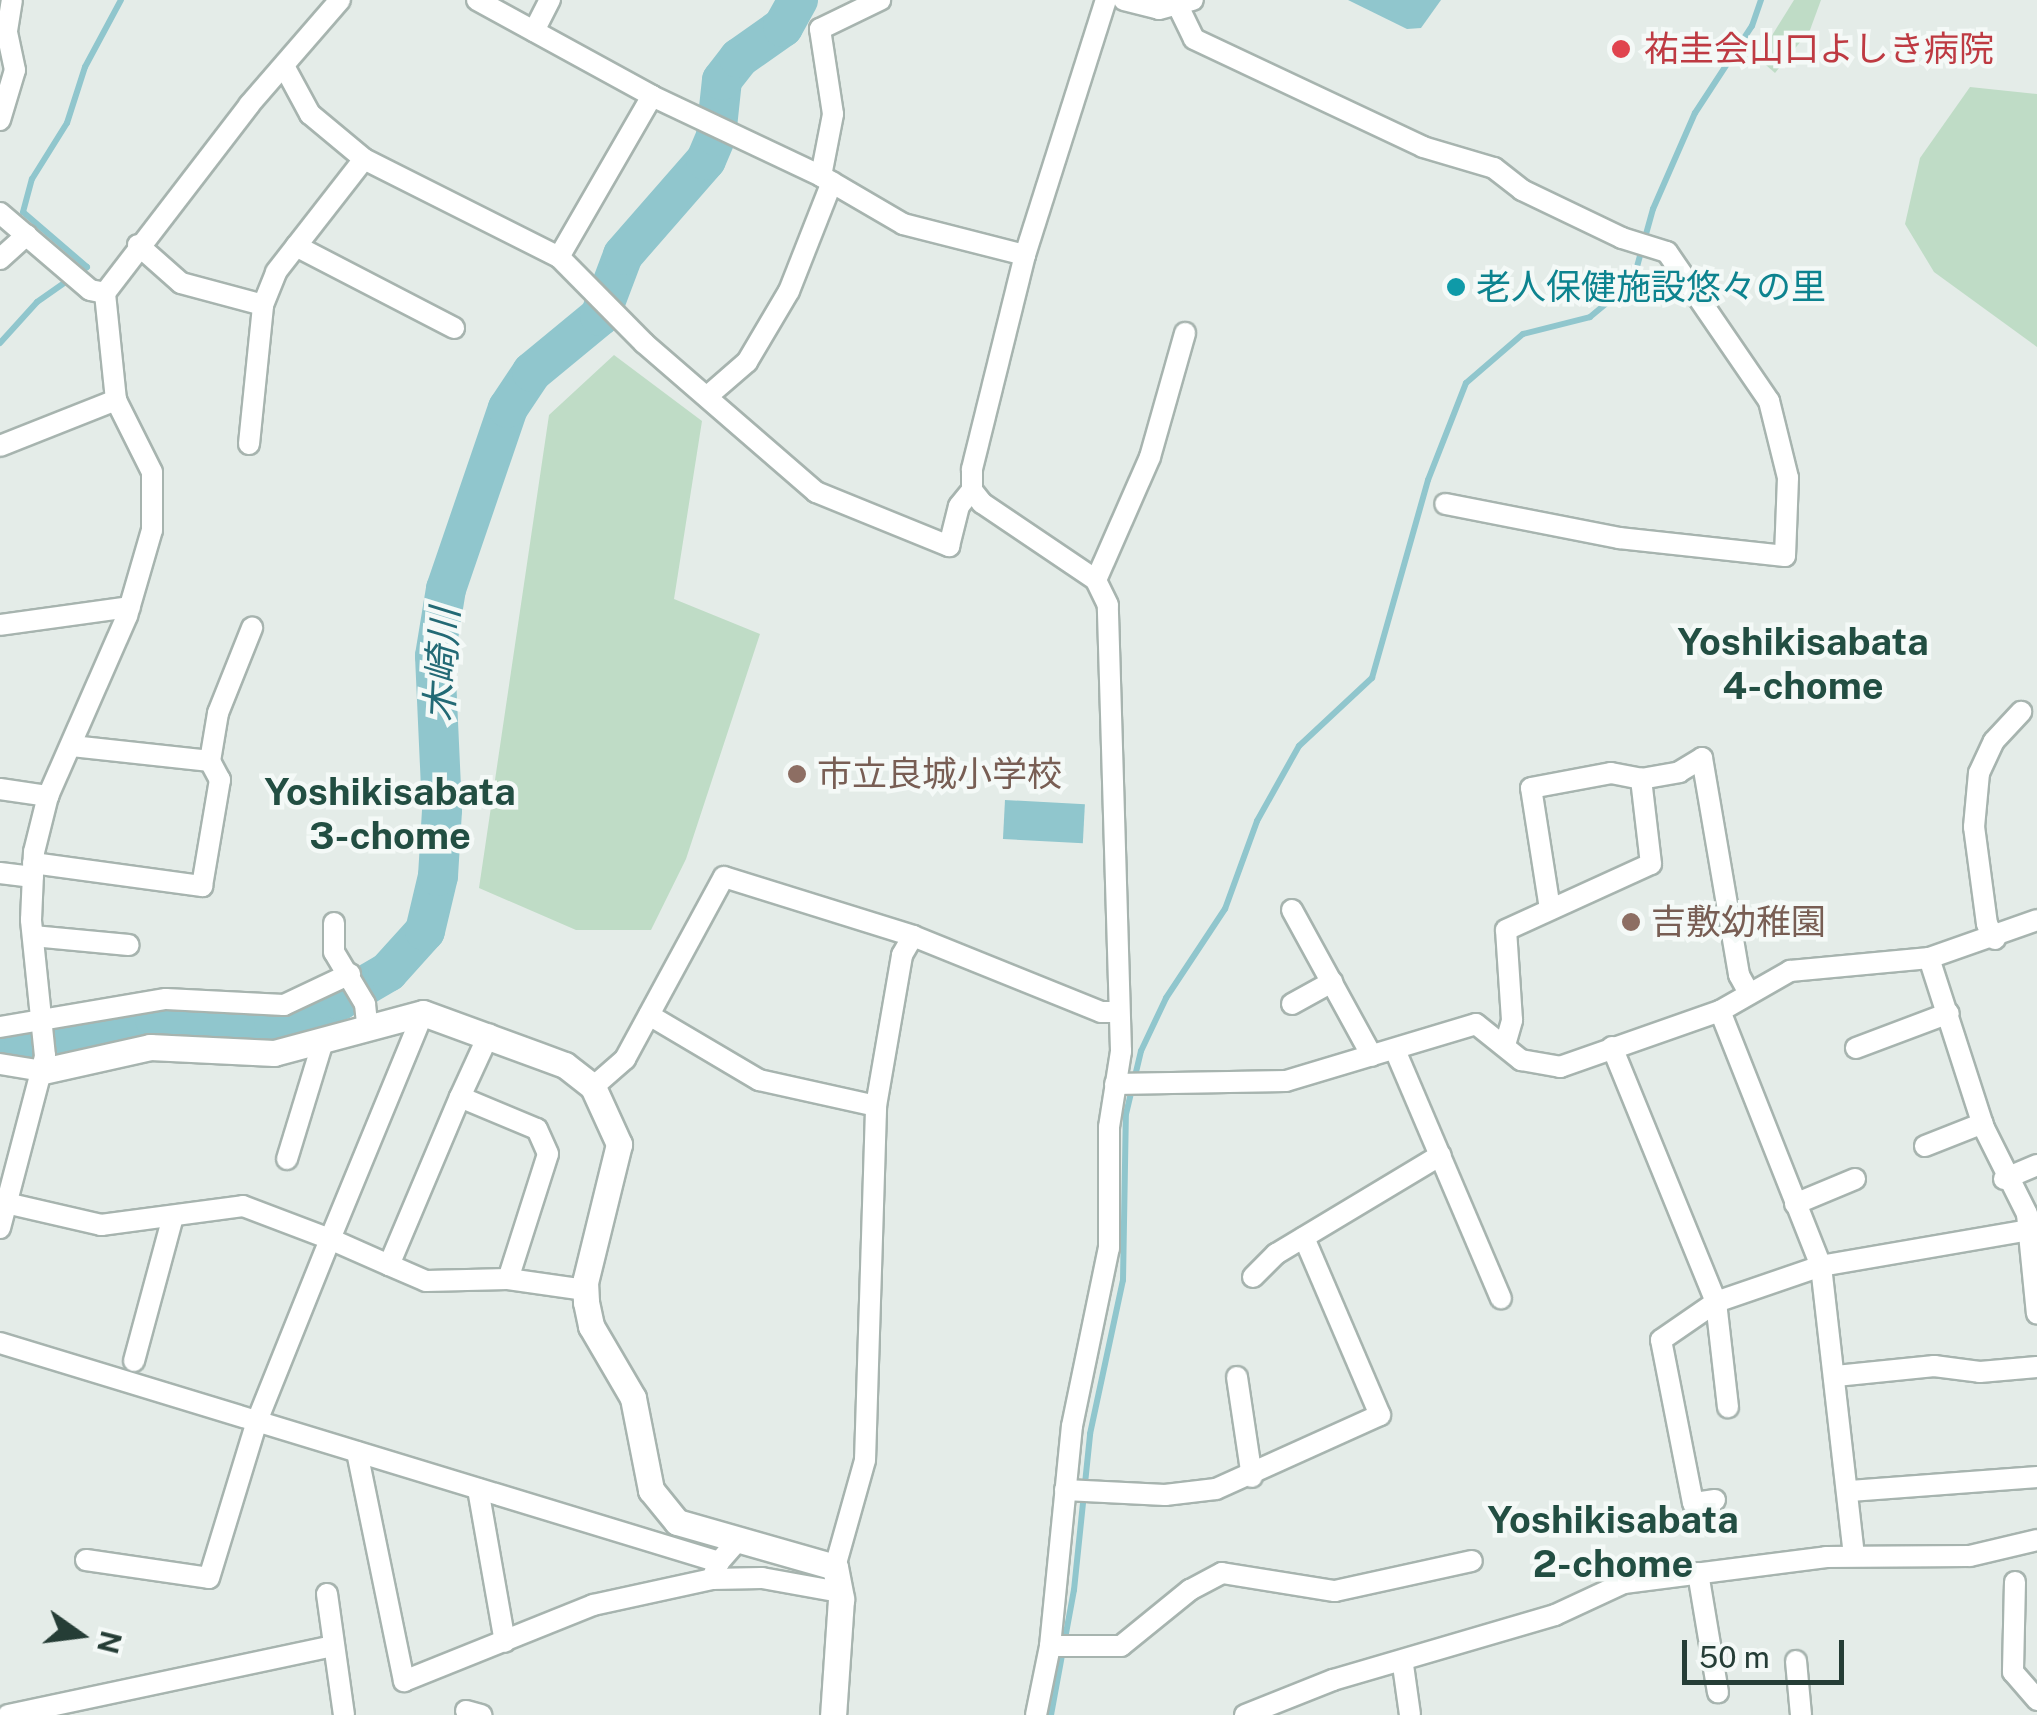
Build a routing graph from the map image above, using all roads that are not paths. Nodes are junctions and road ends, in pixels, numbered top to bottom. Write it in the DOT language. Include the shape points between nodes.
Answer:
graph roads {
  1 [pos="12,0"];
  2 [pos="340,0"];
  3 [pos="477,0"];
  4 [pos="550,0"];
  5 [pos="880,0"];
  6 [pos="1106,0"];
  7 [pos="1124,0"];
  8 [pos="1186,4"];
  9 [pos="534,31"];
  10 [pos="284,66"];
  11 [pos="652,96"];
  12 [pos="0,120"];
  13 [pos="364,159"];
  14 [pos="826,179"];
  15 [pos="0,212"];
  16 [pos="26,235"];
  17 [pos="138,245"];
  18 [pos="296,246"];
  19 [pos="1024,255"];
  20 [pos="559,257"];
  21 [pos="0,259"];
  22 [pos="106,293"];
  23 [pos="264,306"];
  24 [pos="454,328"];
  25 [pos="1185,333"];
  26 [pos="710,394"];
  27 [pos="116,400"];
  28 [pos="248,444"];
  29 [pos="0,446"];
  30 [pos="972,490"];
  31 [pos="1445,504"];
  32 [pos="1096,580"];
  33 [pos="130,606"];
  34 [pos="0,625"];
  35 [pos="252,628"];
  36 [pos="2021,712"];
  37 [pos="72,746"];
  38 [pos="210,762"];
  39 [pos="1640,779"];
  40 [pos="0,789"];
  41 [pos="48,796"];
  42 [pos="33,870"];
  43 [pos="0,873"];
  44 [pos="1550,909"];
  45 [pos="1292,910"];
  46 [pos="334,923"];
  47 [pos="2035,925"];
  48 [pos="33,936"];
  49 [pos="913,936"];
  50 [pos="1995,939"];
  51 [pos="129,944"];
  52 [pos="1928,958"];
  53 [pos="350,974"];
  54 [pos="1332,982"];
  55 [pos="1748,992"];
  56 [pos="1292,1004"];
  57 [pos="1119,1012"];
  58 [pos="1720,1012"];
  59 [pos="423,1013"];
  60 [pos="1949,1013"];
  61 [pos="648,1015"];
  62 [pos="42,1024"];
  63 [pos="367,1024"];
  64 [pos="0,1027"];
  65 [pos="490,1034"];
  66 [pos="323,1041"];
  67 [pos="1504,1045"];
  68 [pos="1612,1046"];
  69 [pos="1856,1048"];
  70 [pos="1395,1050"];
  71 [pos="1372,1056"];
  72 [pos="0,1064"];
  73 [pos="43,1071"];
  74 [pos="1115,1084"];
  75 [pos="593,1087"];
  76 [pos="460,1097"];
  77 [pos="876,1106"];
  78 [pos="1982,1124"];
  79 [pos="1925,1146"];
  80 [pos="1441,1156"];
  81 [pos="287,1160"];
  82 [pos="2037,1165"];
  83 [pos="1855,1178"];
  84 [pos="2004,1179"];
  85 [pos="6,1203"];
  86 [pos="1795,1204"];
  87 [pos="172,1220"];
  88 [pos="2031,1220"];
  89 [pos="0,1228"];
  90 [pos="330,1238"];
  91 [pos="1304,1238"];
  92 [pos="389,1266"];
  93 [pos="1821,1266"];
  94 [pos="1253,1278"];
  95 [pos="508,1279"];
  96 [pos="585,1290"];
  97 [pos="1501,1298"];
  98 [pos="1716,1302"];
  99 [pos="2037,1314"];
  100 [pos="0,1343"];
  101 [pos="134,1361"];
  102 [pos="2037,1367"];
  103 [pos="1836,1376"];
  104 [pos="1237,1377"];
  105 [pos="1728,1407"];
  106 [pos="257,1421"];
  107 [pos="356,1452"];
  108 [pos="1252,1477"];
  109 [pos="2037,1477"];
  110 [pos="478,1488"];
  111 [pos="1065,1490"];
  112 [pos="1850,1491"];
  113 [pos="1715,1500"];
  114 [pos="738,1540"];
  115 [pos="2037,1540"];
  116 [pos="1854,1556"];
  117 [pos="86,1560"];
  118 [pos="1472,1560"];
  119 [pos="716,1571"];
  120 [pos="1698,1574"];
  121 [pos="838,1580"];
  122 [pos="2015,1582"];
  123 [pos="327,1594"];
  124 [pos="505,1642"];
  125 [pos="334,1646"];
  126 [pos="1050,1646"];
  127 [pos="1796,1661"];
  128 [pos="1402,1665"];
  129 [pos="1718,1692"];
  130 [pos="117,1693"];
  131 [pos="2037,1700"];
  132 [pos="8,1714"];
  133 [pos="122,1715"];
  134 [pos="344,1715"];
  135 [pos="833,1715"];
  136 [pos="1036,1715"];
  137 [pos="1245,1715"];
  138 [pos="1410,1715"];
  139 [pos="1801,1715"];
  1 -- 12 [label="street" via="7,31 15,70"];
  2 -- 10 [label="street"];
  3 -- 9 [label="street"];
  4 -- 9 [label="street"];
  5 -- 14 [label="street" via="820,29 834,114"];
  6 -- 19 [label="street"];
  7 -- 8 [label="street"];
  8 -- 31 [label="street" via="1194,39 1422,147 1494,168 1522,190 1667,252 1769,400 1788,478 1786,556 1619,538"];
  9 -- 11 [label="street"];
  10 -- 13 [label="street" via="310,114"];
  10 -- 17 [label="street"];
  11 -- 14 [label="street"];
  11 -- 20 [label="street"];
  13 -- 18 [label="street"];
  13 -- 20 [label="street"];
  14 -- 19 [label="street" via="903,224"];
  14 -- 26 [label="street" via="789,291 747,362"];
  15 -- 16 [label="street"];
  16 -- 21 [label="street"];
  16 -- 22 [label="street" via="90,290"];
  17 -- 22 [label="street"];
  17 -- 23 [label="street" via="181,283"];
  18 -- 23 [label="street" via="276,272"];
  18 -- 24 [label="street"];
  19 -- 30 [label="street"];
  20 -- 26 [label="street" via="644,343"];
  22 -- 27 [label="street"];
  23 -- 28 [label="street"];
  25 -- 32 [label="street" via="1150,457"];
  26 -- 30 [label="street" via="816,492 949,546 960,506"];
  27 -- 29 [label="street"];
  27 -- 33 [label="street" via="152,472 155,497"];
  30 -- 32 [label="street"];
  32 -- 57 [label="street" via="1108,605"];
  33 -- 34 [label="street"];
  33 -- 37 [label="street"];
  35 -- 38 [label="street" via="218,714"];
  36 -- 50 [label="street" via="1982,758 1979,773 1976,846"];
  37 -- 38 [label="street"];
  37 -- 41 [label="street"];
  38 -- 42 [label="street" via="220,780 202,886"];
  39 -- 44 [label="street" via="1651,864"];
  39 -- 44 [label="street" via="1611,773 1531,788"];
  39 -- 55 [label="street" via="1679,772 1702,758 1739,975"];
  40 -- 41 [label="street"];
  41 -- 42 [label="street"];
  42 -- 43 [label="street"];
  42 -- 48 [label="street"];
  44 -- 67 [label="street" via="1506,930 1512,1020"];
  45 -- 54 [label="street"];
  46 -- 53 [label="street" via="334,952"];
  47 -- 50 [label="street"];
  48 -- 51 [label="street"];
  48 -- 62 [label="street"];
  49 -- 57 [label="street" via="1101,1012"];
  49 -- 61 [label="street" via="724,877"];
  49 -- 77 [label="street" via="902,955"];
  50 -- 52 [label="street"];
  52 -- 55 [label="street" via="1817,965"];
  52 -- 60 [label="street"];
  53 -- 62 [label="street" via="284,1005 166,999"];
  53 -- 63 [label="street"];
  54 -- 56 [label="street"];
  54 -- 71 [label="street"];
  55 -- 58 [label="street"];
  57 -- 74 [label="street"];
  58 -- 68 [label="street"];
  58 -- 86 [label="street"];
  59 -- 63 [label="street"];
  59 -- 65 [label="street"];
  59 -- 90 [label="street"];
  60 -- 69 [label="street"];
  60 -- 78 [label="street"];
  61 -- 75 [label="street" via="624,1059"];
  61 -- 77 [label="street" via="758,1080"];
  62 -- 64 [label="street"];
  62 -- 73 [label="street"];
  63 -- 66 [label="street"];
  65 -- 75 [label="street" via="565,1065"];
  65 -- 76 [label="street"];
  66 -- 73 [label="street" via="274,1053 150,1047"];
  66 -- 81 [label="street"];
  67 -- 68 [label="street" via="1538,1067 1560,1067"];
  67 -- 70 [label="street" via="1476,1024"];
  68 -- 98 [label="street"];
  70 -- 71 [label="street"];
  70 -- 80 [label="street"];
  71 -- 74 [label="street" via="1286,1081"];
  72 -- 73 [label="street"];
  73 -- 85 [label="street"];
  74 -- 111 [label="street" via="1108,1248"];
  75 -- 96 [label="street" via="619,1144"];
  76 -- 92 [label="street"];
  76 -- 95 [label="street" via="537,1130 548,1154"];
  77 -- 121 [label="street" via="865,1460"];
  78 -- 79 [label="street"];
  78 -- 84 [label="street"];
  80 -- 91 [label="street"];
  80 -- 97 [label="street"];
  82 -- 84 [label="street"];
  83 -- 86 [label="street"];
  84 -- 88 [label="street"];
  85 -- 87 [label="street" via="101,1225"];
  85 -- 89 [label="street"];
  86 -- 93 [label="street"];
  87 -- 90 [label="street" via="243,1206"];
  87 -- 101 [label="street"];
  88 -- 93 [label="street"];
  88 -- 99 [label="street"];
  90 -- 92 [label="street"];
  90 -- 106 [label="street"];
  91 -- 94 [label="street"];
  91 -- 108 [label="street" via="1380,1414"];
  92 -- 95 [label="street" via="426,1281"];
  93 -- 98 [label="street"];
  93 -- 103 [label="street"];
  95 -- 96 [label="street"];
  96 -- 114 [label="street" via="591,1326 633,1398 652,1490 677,1522"];
  98 -- 105 [label="street"];
  98 -- 113 [label="street" via="1661,1340 1693,1503"];
  100 -- 106 [label="street"];
  102 -- 103 [label="street" via="1980,1372 1934,1366"];
  103 -- 112 [label="street"];
  104 -- 108 [label="street"];
  106 -- 107 [label="street"];
  106 -- 117 [label="street" via="209,1578"];
  107 -- 110 [label="street"];
  107 -- 124 [label="street" via="404,1681"];
  108 -- 111 [label="street" via="1166,1496"];
  109 -- 112 [label="street"];
  110 -- 119 [label="street"];
  110 -- 124 [label="street"];
  111 -- 126 [label="street"];
  112 -- 116 [label="street"];
  114 -- 119 [label="street"];
  114 -- 121 [label="street"];
  115 -- 116 [label="street" via="1970,1556"];
  116 -- 120 [label="street"];
  118 -- 126 [label="street" via="1336,1592 1222,1574 1190,1590 1121,1646"];
  119 -- 121 [label="street"];
  119 -- 124 [label="street" via="593,1605"];
  120 -- 128 [label="street" via="1624,1583 1554,1615"];
  120 -- 129 [label="street"];
  121 -- 135 [label="street"];
  122 -- 131 [label="street" via="2013,1672"];
  123 -- 125 [label="street"];
  125 -- 130 [label="street"];
  125 -- 134 [label="street"];
  126 -- 136 [label="street"];
  127 -- 139 [label="street"];
  128 -- 137 [label="street" via="1334,1680"];
  128 -- 138 [label="street"];
  130 -- 132 [label="street"];
  130 -- 133 [label="street"];
}
